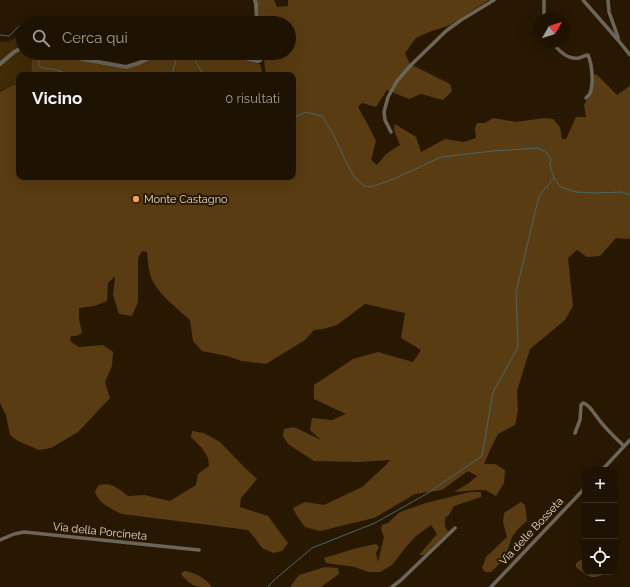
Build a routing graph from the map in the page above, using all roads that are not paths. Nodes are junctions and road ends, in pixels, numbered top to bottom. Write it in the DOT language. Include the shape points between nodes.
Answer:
graph roads {
  1 [pos="255,0"];
  2 [pos="494,0"];
  3 [pos="544,0"];
  4 [pos="583,0"];
  5 [pos="608,0"];
  6 [pos="544,12"];
  7 [pos="257,16"];
  8 [pos="618,40"];
  9 [pos="558,48"];
  10 [pos="16,51"];
  11 [pos="630,55"];
  12 [pos="88,60"];
  13 [pos="144,60"];
  14 [pos="0,64"];
  15 [pos="586,98"];
  16 [pos="391,132"];
  17 [pos="575,432"];
  18 [pos="630,440"];
  19 [pos="624,446"];
  20 [pos="605,467"];
  21 [pos="582,491"];
  22 [pos="455,528"];
  23 [pos="0,540"];
  24 [pos="199,550"];
  25 [pos="392,587"];
  26 [pos="491,587"];
  1 -- 7 [label="street"];
  2 -- 16 [label="street" via="446,31 396,81 384,112"];
  3 -- 6 [label="street"];
  4 -- 8 [label="street"];
  5 -- 8 [label="street"];
  8 -- 11 [label="street"];
  9 -- 15 [label="street" via="567,56 574,58 588,55 592,84"];
  10 -- 14 [label="street"];
  12 -- 13 [label="street" via="126,67"];
  17 -- 19 [label="street" via="580,419 581,405 585,403"];
  18 -- 19 [label="street"];
  19 -- 20 [label="street"];
  21 -- 26 [label="street, Via delle Bosseta"];
  22 -- 25 [label="street"];
  23 -- 24 [label="street, Via della Porcineta" via="22,532"];
}
